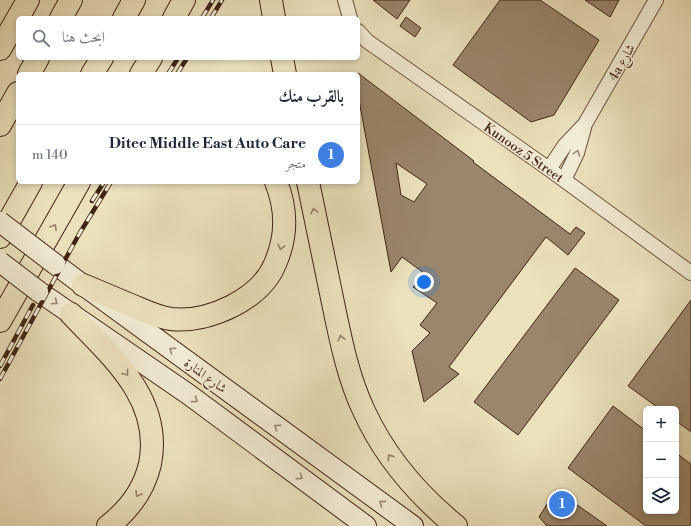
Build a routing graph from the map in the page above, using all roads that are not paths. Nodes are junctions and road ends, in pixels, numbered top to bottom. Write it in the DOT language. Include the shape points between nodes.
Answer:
graph roads {
  1 [pos="28,0"];
  2 [pos="71,0"];
  3 [pos="134,0"];
  4 [pos="184,0"];
  5 [pos="271,0"];
  6 [pos="345,0"];
  7 [pos="656,0"];
  8 [pos="19,16"];
  9 [pos="62,16"];
  10 [pos="125,16"];
  11 [pos="175,16"];
  12 [pos="274,16"];
  13 [pos="349,16"];
  14 [pos="16,21"];
  15 [pos="360,33"];
  16 [pos="0,48"];
  17 [pos="37,60"];
  18 [pos="101,60"];
  19 [pos="150,60"];
  20 [pos="282,60"];
  21 [pos="30,72"];
  22 [pos="93,72"];
  23 [pos="142,72"];
  24 [pos="285,72"];
  25 [pos="16,97"];
  26 [pos="585,124"];
  27 [pos="0,125"];
  28 [pos="549,169"];
  29 [pos="564,180"];
  30 [pos="30,184"];
  31 [pos="78,184"];
  32 [pos="277,184"];
  33 [pos="308,184"];
  34 [pos="0,222"];
  35 [pos="0,236"];
  36 [pos="0,262"];
  37 [pos="691,272"];
  38 [pos="83,285"];
  39 [pos="71,314"];
  40 [pos="0,321"];
  41 [pos="108,526"];
  42 [pos="366,526"];
  43 [pos="413,526"];
  44 [pos="456,526"];
  1 -- 8 [label="highway"];
  2 -- 9 [label="highway"];
  3 -- 10 [label="highway"];
  4 -- 11 [label="highway"];
  5 -- 12 [label="highway"];
  6 -- 13 [label="street"];
  7 -- 26 [label="street, 4a شارع"];
  14 -- 16 [label="highway"];
  15 -- 28 [label="street, Kunooz 5 Street" via="367,41"];
  17 -- 21 [label="highway"];
  18 -- 22 [label="highway"];
  19 -- 23 [label="highway"];
  20 -- 24 [label="highway"];
  25 -- 27 [label="highway"];
  26 -- 28 [label="street, 4a شارع" via="565,145"];
  29 -- 26 [label="street, 4a شارع, one-way" via="577,153"];
  28 -- 29 [label="street, Kunooz 5 Street"];
  29 -- 37 [label="street, Kunooz 5 Street"];
  30 -- 35 [label="highway"];
  40 -- 31 [label="highway, one-way"];
  32 -- 38 [label="highway, one-way" via="284,213 281,249 275,266 267,277 253,292 236,304 211,315 171,319 157,316"];
  44 -- 33 [label="highway, one-way" via="419,493 403,474 388,454 364,411 341,340"];
  34 -- 38 [label="main road, شارع المنارة, bridge"];
  36 -- 39 [label="main road, شارع المنارة, one-way, bridge"];
  43 -- 38 [label="main road, شارع المنارة, one-way"];
  39 -- 41 [label="highway, one-way" via="130,378 146,406 150,423 151,456 144,483 133,502"];
  39 -- 42 [label="main road, شارع المنارة, one-way" via="188,394"];
}
